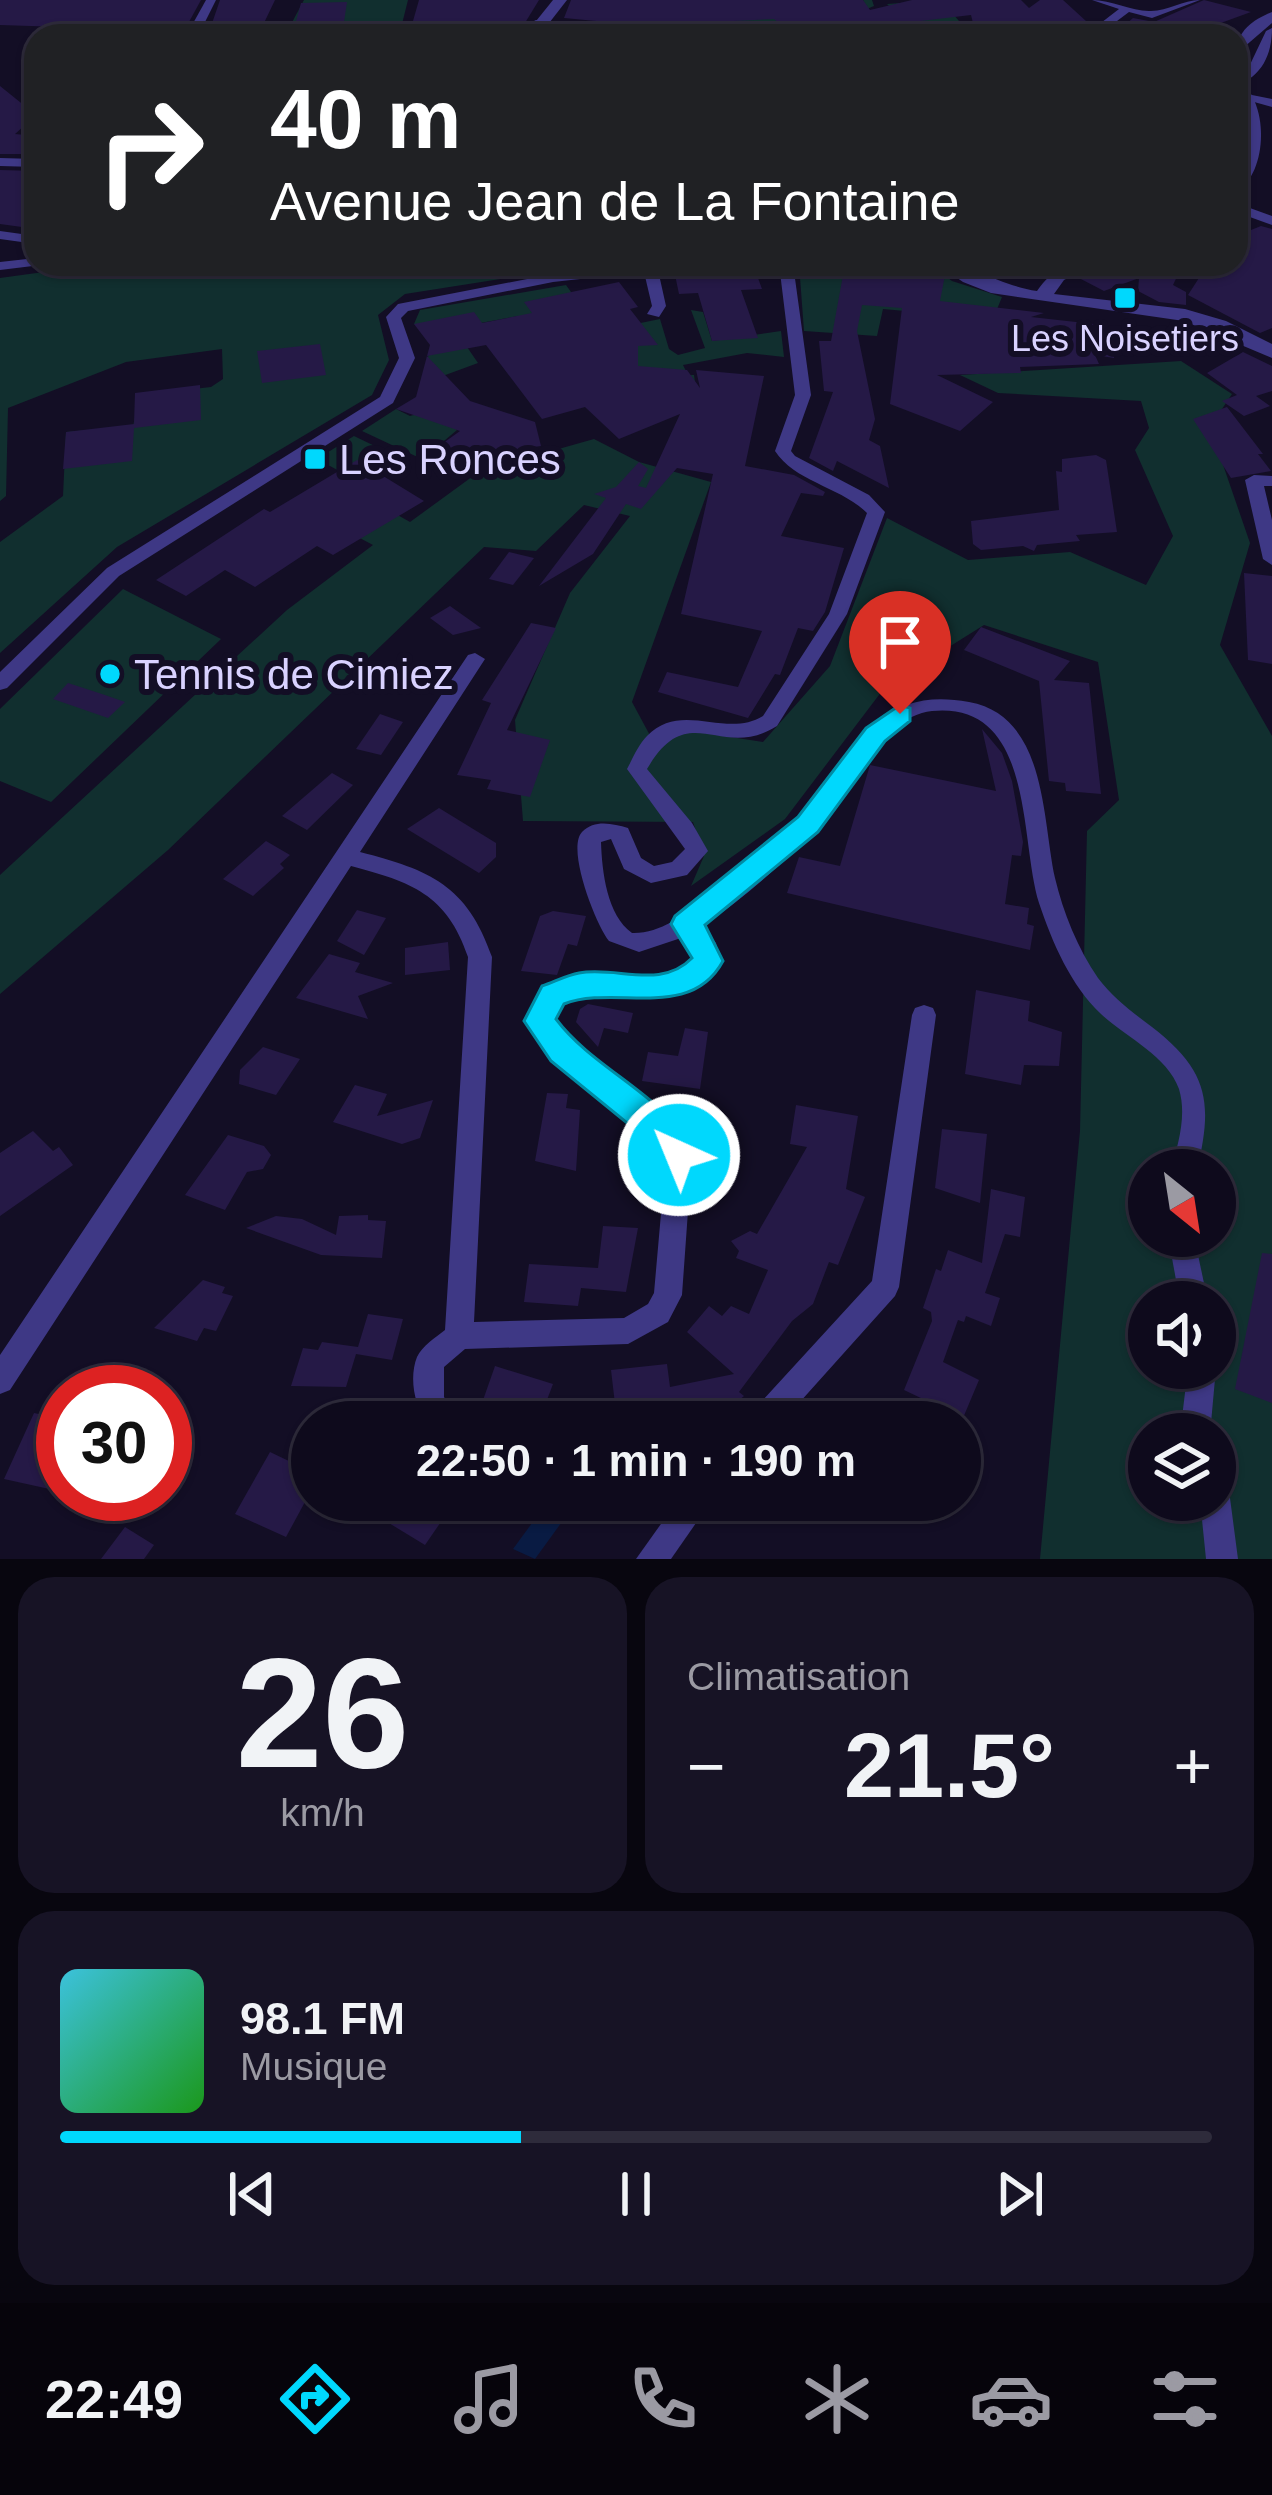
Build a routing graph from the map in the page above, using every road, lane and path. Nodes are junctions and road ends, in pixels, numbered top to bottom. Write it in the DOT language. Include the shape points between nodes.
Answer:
graph roads {
  1 [pos="193,0"];
  2 [pos="560,0"];
  3 [pos="1097,0"];
  4 [pos="1195,0"];
  5 [pos="210,1"];
  6 [pos="1124,11"];
  7 [pos="539,24"];
  8 [pos="1106,24"];
  9 [pos="1272,31"];
  10 [pos="1248,79"];
  11 [pos="1248,110"];
  12 [pos="1248,156"];
  13 [pos="582,276"];
  14 [pos="652,276"];
  15 [pos="788,276"];
  16 [pos="969,276"];
  17 [pos="1057,276"];
  18 [pos="1044,295"];
  19 [pos="654,314"];
  20 [pos="1272,352"];
  21 [pos="1272,481"];
  22 [pos="1272,559"];
  23 [pos="475,659"];
  24 [pos="0,682"];
  25 [pos="349,857"];
  26 [pos="686,924"];
  27 [pos="924,1015"];
  28 [pos="1189,1149"];
  29 [pos="459,1336"];
  30 [pos="0,1381"];
  31 [pos="429,1401"];
  32 [pos="781,1401"];
  33 [pos="682,1521"];
  34 [pos="1218,1521"];
  35 [pos="652,1559"];
  36 [pos="1222,1559"];
  1 -- 5 [label="street"];
  2 -- 7 [label="street"];
  3 -- 6 [label="street"];
  4 -- 6 [label="street" via="1161,14"];
  6 -- 8 [label="street"];
  9 -- 10 [label="street"];
  11 -- 12 [label="street" via="1256,135"];
  13 -- 24 [label="street" via="418,300 394,316 407,358 387,400 113,572"];
  14 -- 19 [label="street"];
  15 -- 26 [label="street" via="803,395 783,451 876,512 838,614 770,721 743,733 693,722 660,730 646,746 637,769 645,788 687,826 698,851 680,869 652,874 632,863 620,834 590,838 605,922 618,937 638,943"];
  16 -- 18 [label="street"];
  17 -- 18 [label="street"];
  18 -- 20 [label="street" via="1187,315"];
  21 -- 22 [label="street" via="1254,480"];
  23 -- 25 [label="street"];
  25 -- 29 [label="street" via="412,874 447,895 472,926 480,957"];
  25 -- 30 [label="street"];
  26 -- 28 [label="street" via="808,825 875,734 900,714 933,703 982,713 1013,744 1034,790 1048,896 1079,967 1104,1003 1187,1078 1197,1112"];
  26 -- 29 [label="street" via="708,961 692,978 652,988 582,984 553,995 540,1021 562,1052 664,1133 679,1155 668,1295 658,1313 628,1331"];
  27 -- 32 [label="street" via="885,1287"];
  29 -- 31 [label="street" via="430,1361"];
  33 -- 35 [label="street"];
  34 -- 36 [label="street"];
}
